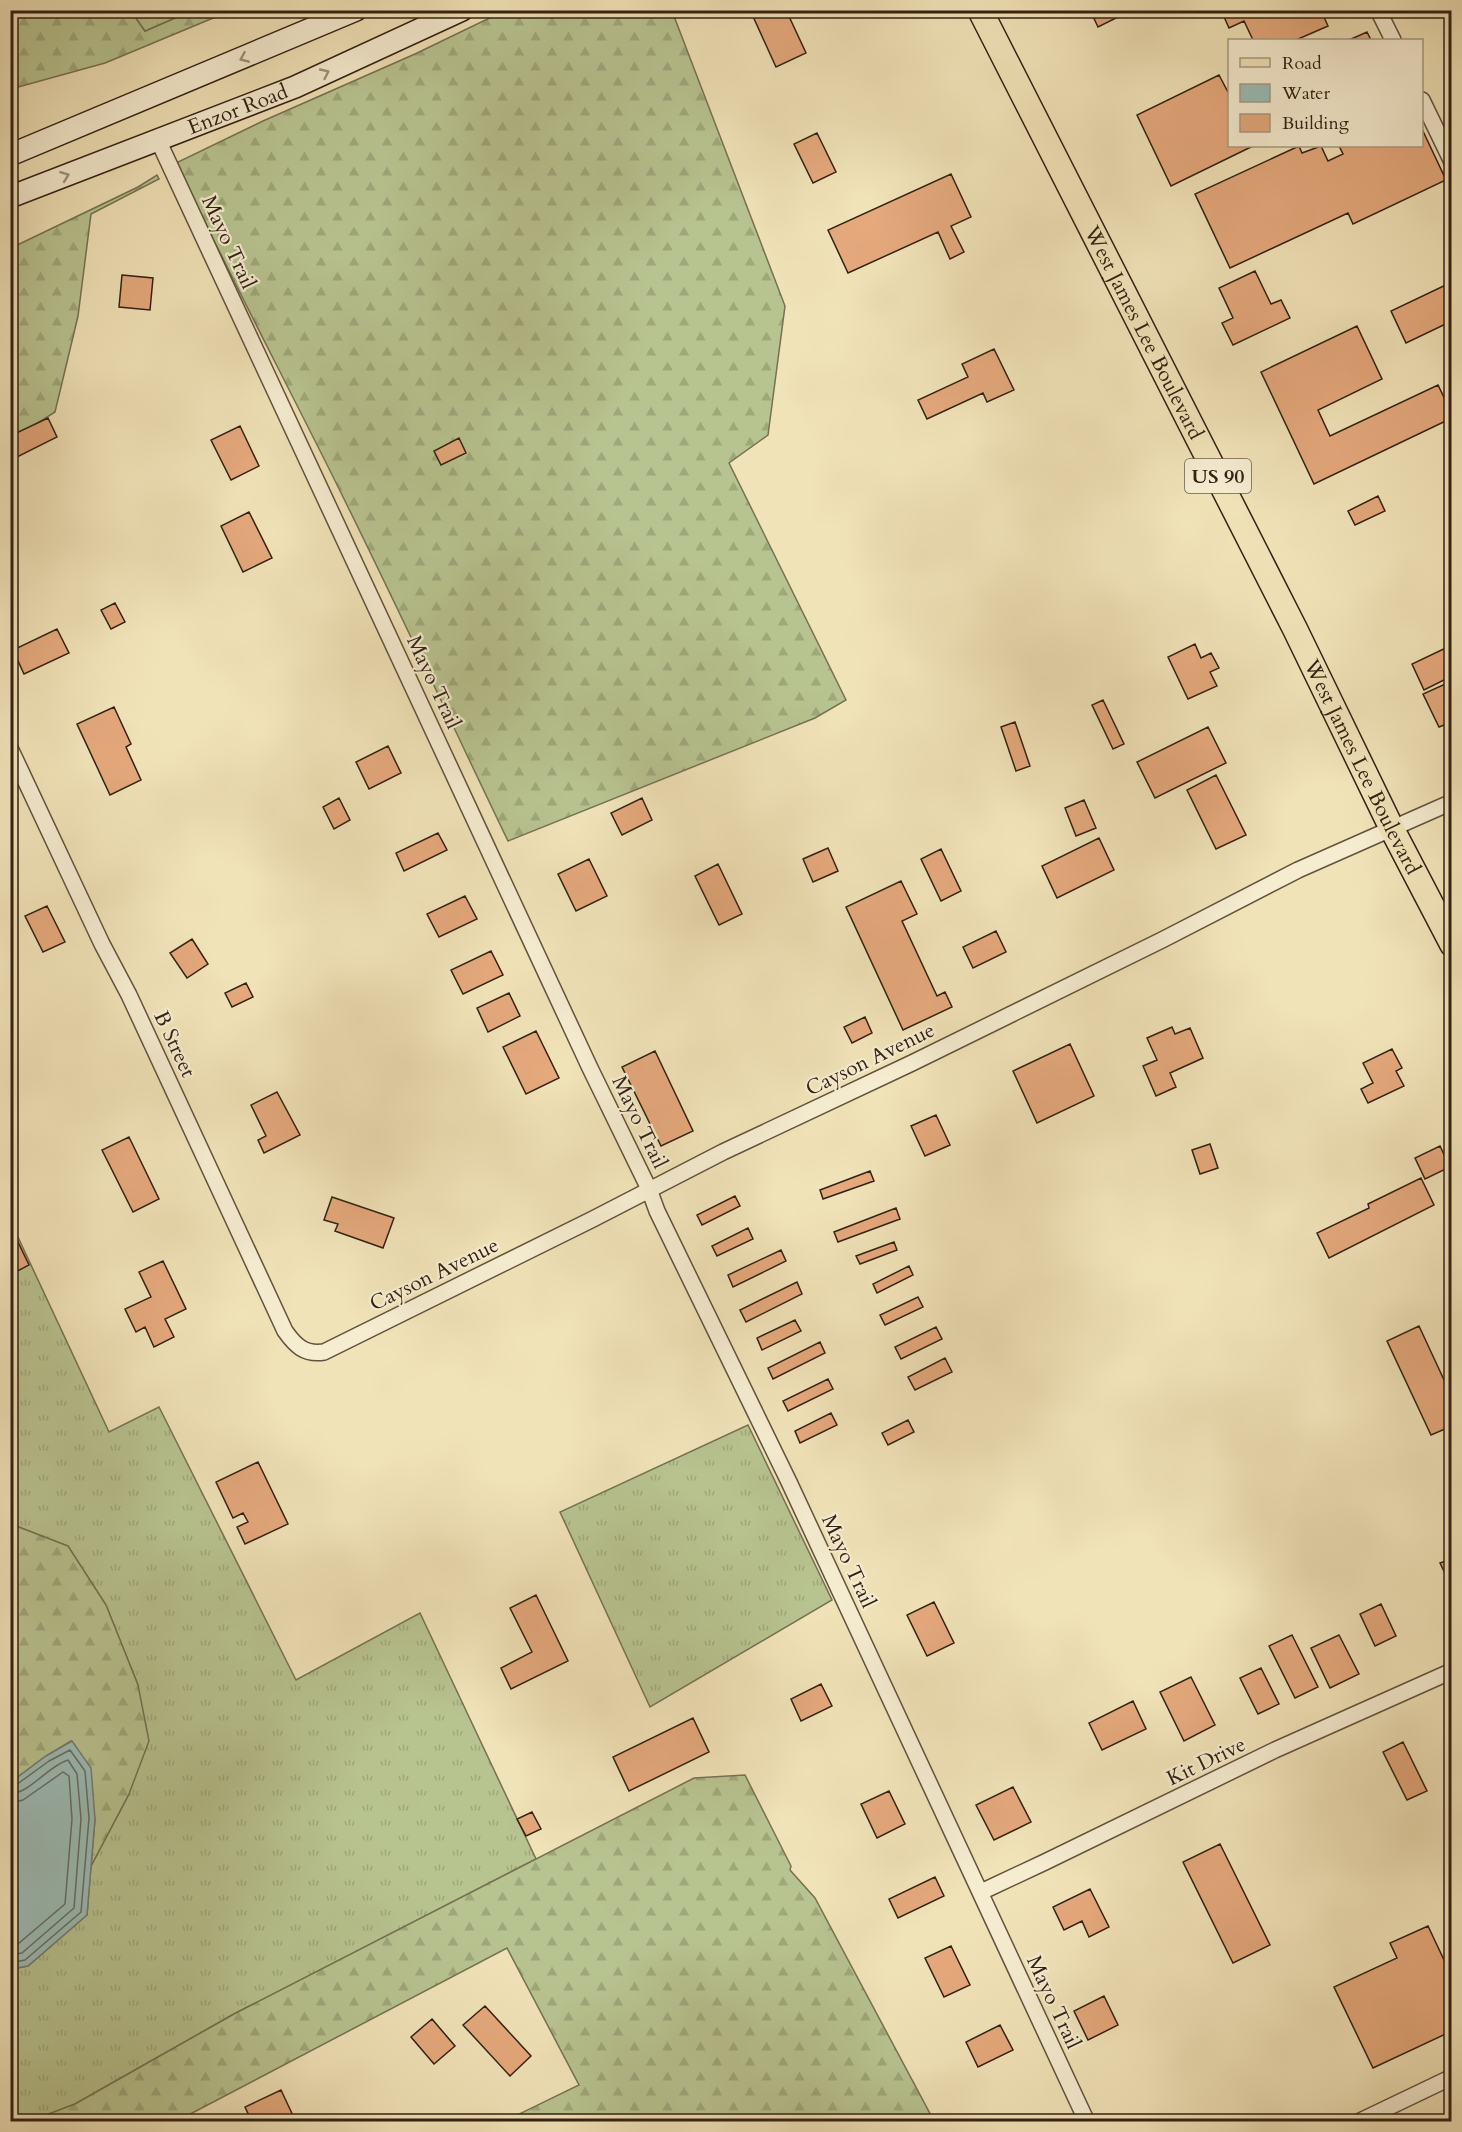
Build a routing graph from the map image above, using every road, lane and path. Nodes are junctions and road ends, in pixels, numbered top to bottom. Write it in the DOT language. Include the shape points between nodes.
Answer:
graph roads {
  1 [pos="356,10"];
  2 [pos="462,10"];
  3 [pos="980,10"];
  4 [pos="1378,10"];
  5 [pos="1392,39"];
  6 [pos="1423,102"];
  7 [pos="159,140"];
  8 [pos="10,155"];
  9 [pos="1452,162"];
  10 [pos="10,197"];
  11 [pos="10,748"];
  12 [pos="1452,802"];
  13 [pos="1392,829"];
  14 [pos="1452,944"];
  15 [pos="649,1189"];
  16 [pos="307,1352"];
  17 [pos="1452,1671"];
  18 [pos="981,1892"];
  19 [pos="1452,2077"];
  20 [pos="1087,2121"];
  21 [pos="1358,2121"];
  1 -- 8 [label="main road, Enzor Road, one-way"];
  7 -- 2 [label="main road, Enzor Road, one-way" via="295,87"];
  3 -- 13 [label="main road, West James Lee Boulevard / US 90" via="1295,629"];
  4 -- 5 [label="street"];
  6 -- 9 [label="street"];
  10 -- 7 [label="main road, Enzor Road, one-way"];
  7 -- 15 [label="street, Mayo Trail"];
  11 -- 16 [label="street, B Street" via="285,1331 296,1346"];
  12 -- 13 [label="street, Cayson Avenue"];
  13 -- 14 [label="main road, West James Lee Boulevard / US 90"];
  13 -- 15 [label="street, Cayson Avenue" via="1298,870"];
  15 -- 16 [label="street, Cayson Avenue" via="324,1352"];
  15 -- 18 [label="street, Mayo Trail"];
  17 -- 18 [label="street, Kit Drive" via="1275,1750"];
  18 -- 20 [label="street, Mayo Trail"];
  19 -- 21 [label="street"];
}
